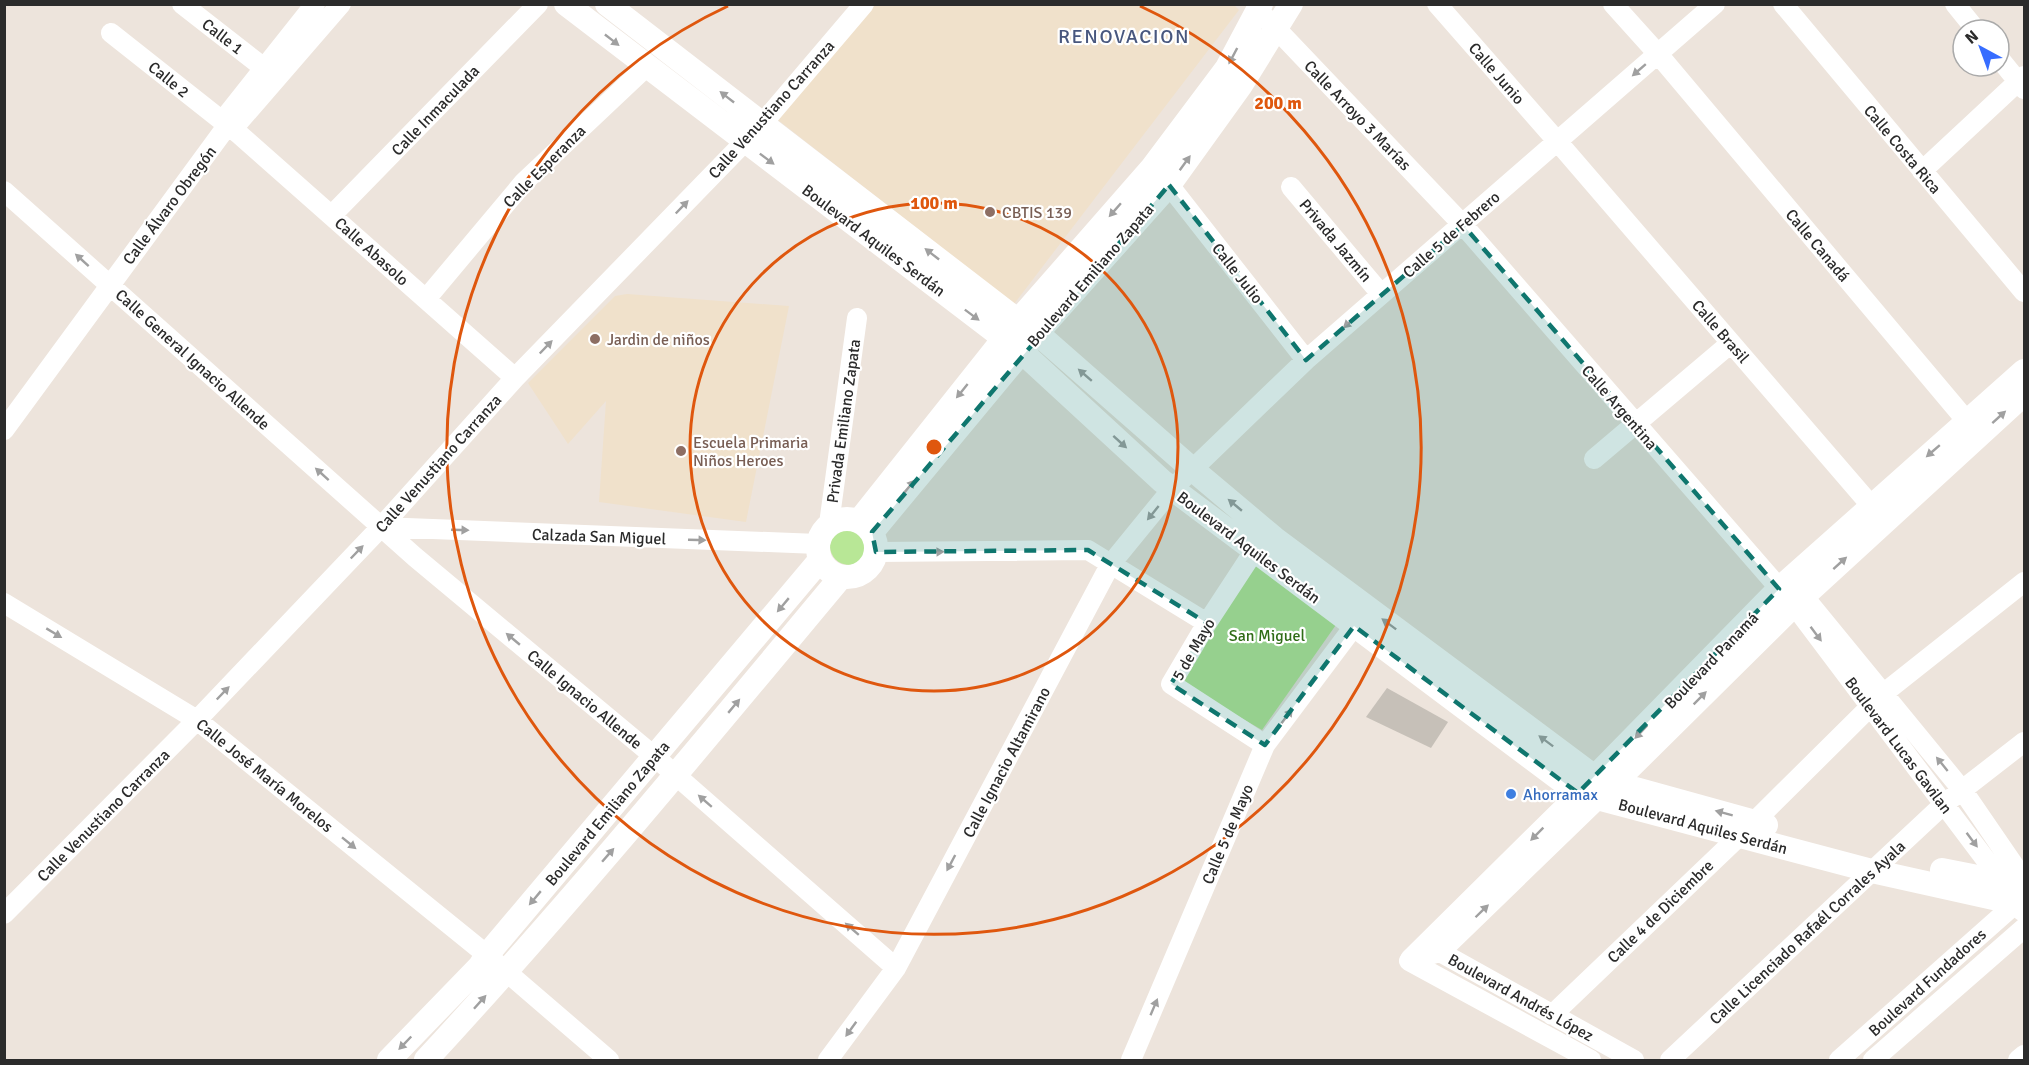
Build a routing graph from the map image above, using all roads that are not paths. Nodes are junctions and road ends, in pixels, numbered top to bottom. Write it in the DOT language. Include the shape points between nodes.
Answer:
graph roads {
  1 [pos="183,4"];
  2 [pos="315,4"];
  3 [pos="341,4"];
  4 [pos="538,4"];
  5 [pos="566,4"];
  6 [pos="607,4"];
  7 [pos="1291,4"];
  8 [pos="1437,4"];
  9 [pos="1613,4"];
  10 [pos="1715,4"];
  11 [pos="1783,4"];
  12 [pos="1955,4"];
  13 [pos="1257,6"];
  14 [pos="854,8"];
  15 [pos="1966,18"];
  16 [pos="1276,30"];
  17 [pos="111,33"];
  18 [pos="1658,54"];
  19 [pos="646,67"];
  20 [pos="264,68"];
  21 [pos="2011,70"];
  22 [pos="2023,82"];
  23 [pos="762,124"];
  24 [pos="227,126"];
  25 [pos="1557,141"];
  26 [pos="745,142"];
  27 [pos="1922,171"];
  28 [pos="1169,185"];
  29 [pos="1292,187"];
  30 [pos="4,191"];
  31 [pos="332,215"];
  32 [pos="1463,225"];
  33 [pos="110,284"];
  34 [pos="2025,292"];
  35 [pos="1381,294"];
  36 [pos="426,299"];
  37 [pos="857,318"];
  38 [pos="1020,336"];
  39 [pos="1731,343"];
  40 [pos="1306,360"];
  41 [pos="515,378"];
  42 [pos="2023,382"];
  43 [pos="1634,423"];
  44 [pos="1973,429"];
  45 [pos="4,430"];
  46 [pos="1594,459"];
  47 [pos="1192,469"];
  48 [pos="1173,489"];
  49 [pos="1878,514"];
  50 [pos="381,527"];
  51 [pos="431,529"];
  52 [pos="869,535"];
  53 [pos="1260,541"];
  54 [pos="823,543"];
  55 [pos="415,557"];
  56 [pos="1110,565"];
  57 [pos="841,576"];
  58 [pos="2025,582"];
  59 [pos="1791,592"];
  60 [pos="4,603"];
  61 [pos="1361,617"];
  62 [pos="1207,623"];
  63 [pos="1877,700"];
  64 [pos="197,720"];
  65 [pos="2025,742"];
  66 [pos="1265,745"];
  67 [pos="655,757"];
  68 [pos="677,776"];
  69 [pos="1597,788"];
  70 [pos="1963,791"];
  71 [pos="1944,804"];
  72 [pos="1747,828"];
  73 [pos="1877,865"];
  74 [pos="2020,893"];
  75 [pos="4,914"];
  76 [pos="2025,928"];
  77 [pos="1440,952"];
  78 [pos="487,955"];
  79 [pos="1408,961"];
  80 [pos="896,968"];
  81 [pos="507,972"];
  82 [pos="1552,1015"];
  83 [pos="2025,1055"];
  84 [pos="389,1060"];
  85 [pos="426,1060"];
  86 [pos="609,1060"];
  87 [pos="828,1060"];
  88 [pos="1131,1060"];
  89 [pos="1590,1060"];
  90 [pos="1634,1060"];
  91 [pos="1670,1060"];
  92 [pos="1839,1060"];
  93 [pos="1873,1060"];
  94 [pos="2018,1060"];
  1 -- 20 [label="street, Calle 1"];
  2 -- 20 [label="street, Calle Álvaro Obregón"];
  3 -- 24 [label="street, Calle Álvaro Obregón" via="237,124"];
  4 -- 31 [label="street, Calle Inmaculada"];
  5 -- 19 [label="street, Boulevard Aquiles Serdán, one-way"];
  23 -- 6 [label="street, Boulevard Aquiles Serdán, one-way"];
  7 -- 16 [label="street, Boulevard Emiliano Zapata"];
  8 -- 25 [label="street, Calle Junio"];
  9 -- 18 [label="street, Calle Canadá"];
  10 -- 18 [label="street, Calle 5 de Febrero"];
  11 -- 27 [label="street, Calle Costa Rica"];
  12 -- 15 [label="street"];
  13 -- 16 [label="street, Calle Arroyo 3 Marías"];
  13 -- 38 [label="street, Boulevard Emiliano Zapata, one-way" via="1227,68"];
  14 -- 23 [label="street, Calle Venustiano Carranza"];
  28 -- 16 [label="street, Boulevard Emiliano Zapata, one-way"];
  16 -- 32 [label="street, Calle Arroyo 3 Marías"];
  17 -- 24 [label="street, Calle 2"];
  18 -- 25 [label="street, Calle 5 de Febrero, one-way"];
  18 -- 44 [label="street, Calle Canadá"];
  19 -- 26 [label="street, Boulevard Aquiles Serdán"];
  19 -- 36 [label="street, Calle Esperanza" via="524,182"];
  20 -- 24 [label="street, Calle Álvaro Obregón" via="227,115"];
  21 -- 22 [label="street"];
  22 -- 27 [label="street"];
  23 -- 26 [label="street, Calle Venustiano Carranza"];
  38 -- 23 [label="street, Boulevard Aquiles Serdán, one-way"];
  24 -- 31 [label="street, Calle Abasolo"];
  24 -- 33 [label="street, Calle Álvaro Obregón"];
  25 -- 32 [label="street, Calle 5 de Febrero"];
  25 -- 39 [label="street, Calle Brasil"];
  26 -- 38 [label="street, Boulevard Aquiles Serdán, one-way"];
  41 -- 26 [label="street, Calle Venustiano Carranza, one-way"];
  27 -- 34 [label="street, Calle Costa Rica"];
  28 -- 38 [label="street, Boulevard Emiliano Zapata"];
  28 -- 40 [label="street, Calle Julio"];
  29 -- 35 [label="street, Privada Jazmín"];
  33 -- 30 [label="street, Calle General Ignacio Allende, one-way"];
  31 -- 36 [label="street, Calle Abasolo"];
  32 -- 35 [label="street, Calle 5 de Febrero"];
  32 -- 43 [label="street, Calle Argentina"];
  33 -- 45 [label="street, Calle Álvaro Obregón"];
  50 -- 33 [label="street, Calle General Ignacio Allende, one-way"];
  35 -- 40 [label="street, Calle 5 de Febrero, one-way"];
  36 -- 41 [label="street, Calle Abasolo"];
  37 -- 54 [label="street, Privada Emiliano Zapata"];
  47 -- 38 [label="street, Boulevard Aquiles Serdán, one-way"];
  38 -- 48 [label="street, Boulevard Aquiles Serdán, one-way"];
  38 -- 52 [label="street, Boulevard Emiliano Zapata"];
  39 -- 43 [label="street"];
  39 -- 49 [label="street, Calle Brasil"];
  40 -- 47 [label="street, Calle 5 de Febrero"];
  41 -- 50 [label="street, Calle Venustiano Carranza"];
  42 -- 44 [label="street, Boulevard Panamá"];
  43 -- 46 [label="street"];
  43 -- 59 [label="street, Calle Argentina"];
  44 -- 49 [label="street, Boulevard Panamá"];
  47 -- 48 [label="street, Calle Ignacio Altamirano"];
  53 -- 47 [label="street, Boulevard Aquiles Serdán, one-way"];
  48 -- 53 [label="street, Boulevard Aquiles Serdán"];
  48 -- 56 [label="street, Calle Ignacio Altamirano, one-way"];
  49 -- 59 [label="street, Boulevard Panamá"];
  50 -- 51 [label="street, Calzada San Miguel"];
  50 -- 55 [label="street, Calle Ignacio Allende"];
  64 -- 50 [label="street, Calle Venustiano Carranza, one-way"];
  51 -- 54 [label="street, Calzada San Miguel, one-way"];
  51 -- 55 [label="street"];
  52 -- 54 [label="street" via="849,519 838,520"];
  52 -- 56 [label="street, one-way" via="1088,550"];
  52 -- 57 [label="street" via="872,563 853,577"];
  53 -- 61 [label="street, Boulevard Aquiles Serdán"];
  53 -- 62 [label="street, 5 de Mayo"];
  54 -- 57 [label="street" via="825,568"];
  54 -- 67 [label="street, Boulevard Emiliano Zapata, one-way"];
  67 -- 55 [label="street, Calle Ignacio Allende, one-way"];
  56 -- 62 [label="street"];
  56 -- 80 [label="street, Calle Ignacio Altamirano, one-way"];
  68 -- 57 [label="street, Boulevard Emiliano Zapata, one-way"];
  58 -- 63 [label="street, Calle 4 de Diciembre"];
  59 -- 63 [label="street, Boulevard Lucas Gavilan"];
  59 -- 69 [label="street, Boulevard Panamá"];
  60 -- 64 [label="street, Calle José María Morelos, one-way"];
  66 -- 61 [label="street, Calle 5 de Mayo, one-way"];
  61 -- 69 [label="street, Boulevard Aquiles Serdán"];
  62 -- 66 [label="street, 5 de Mayo" via="1172,684"];
  70 -- 63 [label="street, Boulevard Lucas Gavilan, one-way"];
  63 -- 71 [label="street, Boulevard Lucas Gavilan"];
  63 -- 72 [label="street, Calle 4 de Diciembre"];
  64 -- 75 [label="street, Calle Venustiano Carranza"];
  64 -- 78 [label="street, Calle José María Morelos, one-way"];
  65 -- 70 [label="street"];
  88 -- 66 [label="street, Calle 5 de Mayo, one-way"];
  67 -- 68 [label="street, Calle Ignacio Allende"];
  67 -- 78 [label="street, Boulevard Emiliano Zapata, one-way"];
  80 -- 68 [label="street, Calle Ignacio Allende, one-way"];
  81 -- 68 [label="street, Boulevard Emiliano Zapata, one-way"];
  69 -- 72 [label="street, Boulevard Aquiles Serdán"];
  77 -- 69 [label="street, Boulevard Panamá, one-way"];
  69 -- 79 [label="street, Boulevard Panamá, one-way"];
  70 -- 71 [label="street, Calle Licenciado Rafaél Corrales Ayala"];
  70 -- 74 [label="street, Boulevard Lucas Gavilan"];
  71 -- 73 [label="street, Calle Licenciado Rafaél Corrales Ayala"];
  71 -- 74 [label="street, Boulevard Lucas Gavilan, one-way"];
  72 -- 73 [label="street, Boulevard Aquiles Serdán"];
  72 -- 82 [label="street, Calle 4 de Diciembre"];
  73 -- 74 [label="street, Boulevard Aquiles Serdán"];
  73 -- 91 [label="street, Calle Licenciado Rafaél Corrales Ayala"];
  74 -- 92 [label="street, Boulevard Fundadores"];
  76 -- 93 [label="street, Boulevard Fundadores"];
  77 -- 79 [label="street"];
  77 -- 82 [label="street, Boulevard Andrés López"];
  78 -- 81 [label="street, Calle José María Morelos"];
  78 -- 84 [label="street, Boulevard Emiliano Zapata, one-way"];
  79 -- 89 [label="street, Boulevard Andrés López"];
  80 -- 87 [label="street, Calle Ignacio Altamirano, one-way"];
  85 -- 81 [label="street, Boulevard Emiliano Zapata, one-way"];
  81 -- 86 [label="street, Calle José María Morelos"];
  82 -- 90 [label="street, Boulevard Andrés López"];
  83 -- 94 [label="street"];
}
